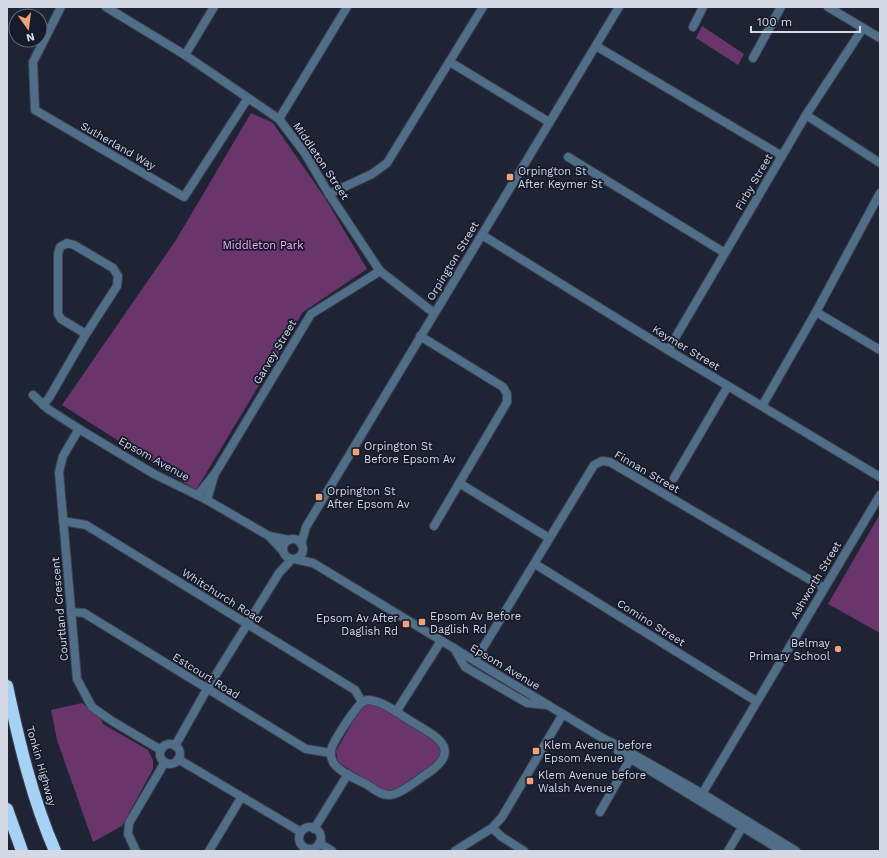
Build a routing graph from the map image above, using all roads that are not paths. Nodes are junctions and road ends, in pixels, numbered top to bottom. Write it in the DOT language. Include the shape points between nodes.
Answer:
graph roads {
  1 [pos="61,7"];
  2 [pos="106,7"];
  3 [pos="214,7"];
  4 [pos="347,7"];
  5 [pos="483,7"];
  6 [pos="619,7"];
  7 [pos="704,7"];
  8 [pos="781,7"];
  9 [pos="828,7"];
  10 [pos="693,27"];
  11 [pos="863,28"];
  12 [pos="880,38"];
  13 [pos="596,46"];
  14 [pos="185,55"];
  15 [pos="753,58"];
  16 [pos="450,62"];
  17 [pos="248,98"];
  18 [pos="806,115"];
  19 [pos="279,119"];
  20 [pos="549,122"];
  21 [pos="782,156"];
  22 [pos="568,158"];
  23 [pos="880,163"];
  24 [pos="880,193"];
  25 [pos="329,194"];
  26 [pos="482,235"];
  27 [pos="725,253"];
  28 [pos="380,271"];
  29 [pos="816,312"];
  30 [pos="434,313"];
  31 [pos="86,334"];
  32 [pos="420,336"];
  33 [pos="668,350"];
  34 [pos="880,350"];
  35 [pos="728,386"];
  36 [pos="33,395"];
  37 [pos="43,405"];
  38 [pos="762,406"];
  39 [pos="79,429"];
  40 [pos="216,472"];
  41 [pos="880,477"];
  42 [pos="674,478"];
  43 [pos="459,483"];
  44 [pos="198,495"];
  45 [pos="880,495"];
  46 [pos="207,500"];
  47 [pos="63,521"];
  48 [pos="434,526"];
  49 [pos="306,527"];
  50 [pos="269,536"];
  51 [pos="549,538"];
  52 [pos="291,540"];
  53 [pos="302,547"];
  54 [pos="284,553"];
  55 [pos="294,559"];
  56 [pos="314,563"];
  57 [pos="535,564"];
  58 [pos="279,573"];
  59 [pos="824,588"];
  60 [pos="71,612"];
  61 [pos="248,624"];
  62 [pos="441,640"];
  63 [pos="454,648"];
  64 [pos="475,661"];
  65 [pos="7,686"];
  66 [pos="207,689"];
  67 [pos="756,701"];
  68 [pos="362,702"];
  69 [pos="548,706"];
  70 [pos="396,712"];
  71 [pos="563,714"];
  72 [pos="175,746"];
  73 [pos="161,750"];
  74 [pos="331,753"];
  75 [pos="631,756"];
  76 [pos="178,759"];
  77 [pos="164,762"];
  78 [pos="348,774"];
  79 [pos="701,797"];
  80 [pos="242,798"];
  81 [pos="7,809"];
  82 [pos="600,812"];
  83 [pos="744,824"];
  84 [pos="492,828"];
  85 [pos="314,829"];
  86 [pos="301,832"];
  87 [pos="319,844"];
  88 [pos="303,849"];
  89 [pos="22,851"];
  90 [pos="55,851"];
  91 [pos="136,851"];
  92 [pos="209,851"];
  93 [pos="332,851"];
  94 [pos="455,851"];
  95 [pos="524,851"];
  96 [pos="728,851"];
  97 [pos="782,851"];
  98 [pos="796,851"];
  1 -- 17 [label="street, Sutherland Way" via="32,62 35,110 184,197"];
  2 -- 14 [label="street, Middleton Street"];
  3 -- 14 [label="street"];
  4 -- 19 [label="street"];
  5 -- 16 [label="street"];
  6 -- 13 [label="street, Orpington Street"];
  7 -- 10 [label="street"];
  8 -- 15 [label="street"];
  9 -- 11 [label="street"];
  11 -- 12 [label="street"];
  11 -- 18 [label="street, Firby Street"];
  13 -- 20 [label="street, Orpington Street"];
  13 -- 21 [label="street"];
  14 -- 17 [label="street, Middleton Street"];
  16 -- 20 [label="street"];
  16 -- 25 [label="street" via="387,163 372,174"];
  17 -- 19 [label="street, Middleton Street"];
  18 -- 21 [label="street, Firby Street"];
  18 -- 23 [label="street"];
  19 -- 25 [label="street, Middleton Street" via="304,152"];
  20 -- 26 [label="street, Orpington Street"];
  21 -- 27 [label="street, Firby Street"];
  22 -- 27 [label="street"];
  24 -- 29 [label="street"];
  25 -- 28 [label="street, Middleton Street"];
  26 -- 30 [label="street, Orpington Street"];
  26 -- 33 [label="street, Keymer Street"];
  27 -- 33 [label="street, Firby Street"];
  28 -- 30 [label="street, Middleton Street"];
  28 -- 40 [label="street, Garvey Street" via="311,314"];
  29 -- 34 [label="street"];
  29 -- 38 [label="street"];
  30 -- 32 [label="street, Orpington Street"];
  31 -- 31 [label="street" via="117,286 118,276 113,268 67,243 60,247 58,254 58,314 61,319"];
  31 -- 37 [label="street"];
  32 -- 43 [label="street" via="503,386 507,394 507,402"];
  32 -- 49 [label="street, Orpington Street"];
  33 -- 35 [label="street, Keymer Street"];
  35 -- 38 [label="street, Keymer Street"];
  35 -- 42 [label="street"];
  36 -- 37 [label="street, Epsom Avenue"];
  37 -- 39 [label="street, Epsom Avenue"];
  38 -- 41 [label="street, Keymer Street"];
  39 -- 44 [label="street, Epsom Avenue" via="154,474"];
  39 -- 47 [label="street, Courtland Crescent" via="60,465"];
  40 -- 44 [label="street, Garvey Street"];
  40 -- 46 [label="street, Garvey Street"];
  43 -- 48 [label="street"];
  43 -- 51 [label="street"];
  44 -- 46 [label="street, Epsom Avenue"];
  45 -- 59 [label="street, Ashworth Street"];
  46 -- 50 [label="street, Epsom Avenue"];
  47 -- 60 [label="street, Courtland Crescent"];
  47 -- 61 [label="street, Whitchurch Road" via="86,524"];
  49 -- 52 [label="street, Orpington Street"];
  49 -- 53 [label="street, Orpington Street"];
  50 -- 52 [label="street, Epsom Avenue"];
  50 -- 54 [label="street, Epsom Avenue"];
  51 -- 57 [label="street, Finnan Street"];
  51 -- 59 [label="street, Finnan Street" via="594,465 606,461"];
  52 -- 53 [label="street" via="299,542"];
  52 -- 54 [label="street" via="284,544"];
  53 -- 55 [label="street" via="301,555"];
  53 -- 56 [label="street, Epsom Avenue"];
  54 -- 55 [label="street" via="287,558"];
  54 -- 58 [label="street"];
  55 -- 56 [label="street, Epsom Avenue"];
  55 -- 58 [label="street"];
  56 -- 62 [label="street, Epsom Avenue"];
  57 -- 64 [label="street, Finnan Street"];
  57 -- 67 [label="street, Comino Street"];
  58 -- 61 [label="street"];
  59 -- 67 [label="street, Ashworth Street"];
  60 -- 66 [label="street, Estcourt Road" via="84,613"];
  60 -- 73 [label="street, Courtland Crescent" via="77,679 92,707"];
  61 -- 66 [label="street"];
  61 -- 68 [label="street, Whitchurch Road" via="355,690"];
  62 -- 63 [label="street, Epsom Avenue"];
  62 -- 70 [label="street"];
  63 -- 64 [label="street, Epsom Avenue"];
  63 -- 69 [label="street" via="465,667 520,700"];
  64 -- 69 [label="street, Epsom Avenue"];
  65 -- 90 [label="highway, Tonkin Highway" via="28,772"];
  66 -- 72 [label="street"];
  66 -- 74 [label="street, Estcourt Road" via="306,749"];
  67 -- 79 [label="street, Ashworth Street"];
  68 -- 70 [label="street" via="374,700"];
  68 -- 74 [label="street" via="353,712"];
  69 -- 71 [label="street, Epsom Avenue"];
  70 -- 78 [label="street" via="438,738 444,754 437,768 390,795 383,794"];
  71 -- 75 [label="street, Epsom Avenue" via="604,739 612,748"];
  71 -- 84 [label="street" via="502,817"];
  72 -- 73 [label="street" via="166,745"];
  72 -- 76 [label="street" via="179,751"];
  73 -- 77 [label="street" via="160,757"];
  74 -- 78 [label="street" via="334,763"];
  75 -- 79 [label="street, Epsom Avenue"];
  75 -- 82 [label="street"];
  76 -- 77 [label="street" via="172,764"];
  76 -- 80 [label="street"];
  77 -- 91 [label="street" via="129,823 128,834"];
  78 -- 85 [label="street"];
  79 -- 83 [label="street, Epsom Avenue"];
  80 -- 86 [label="street"];
  80 -- 92 [label="street"];
  81 -- 89 [label="highway"];
  83 -- 96 [label="street"];
  83 -- 97 [label="street, Epsom Avenue"];
  83 -- 98 [label="street, Epsom Avenue"];
  84 -- 94 [label="street"];
  84 -- 95 [label="street"];
  85 -- 86 [label="street" via="306,828"];
  85 -- 87 [label="street" via="319,832"];
  86 -- 88 [label="street" via="299,836"];
  87 -- 88 [label="street" via="315,848"];
  87 -- 93 [label="street"];
}
